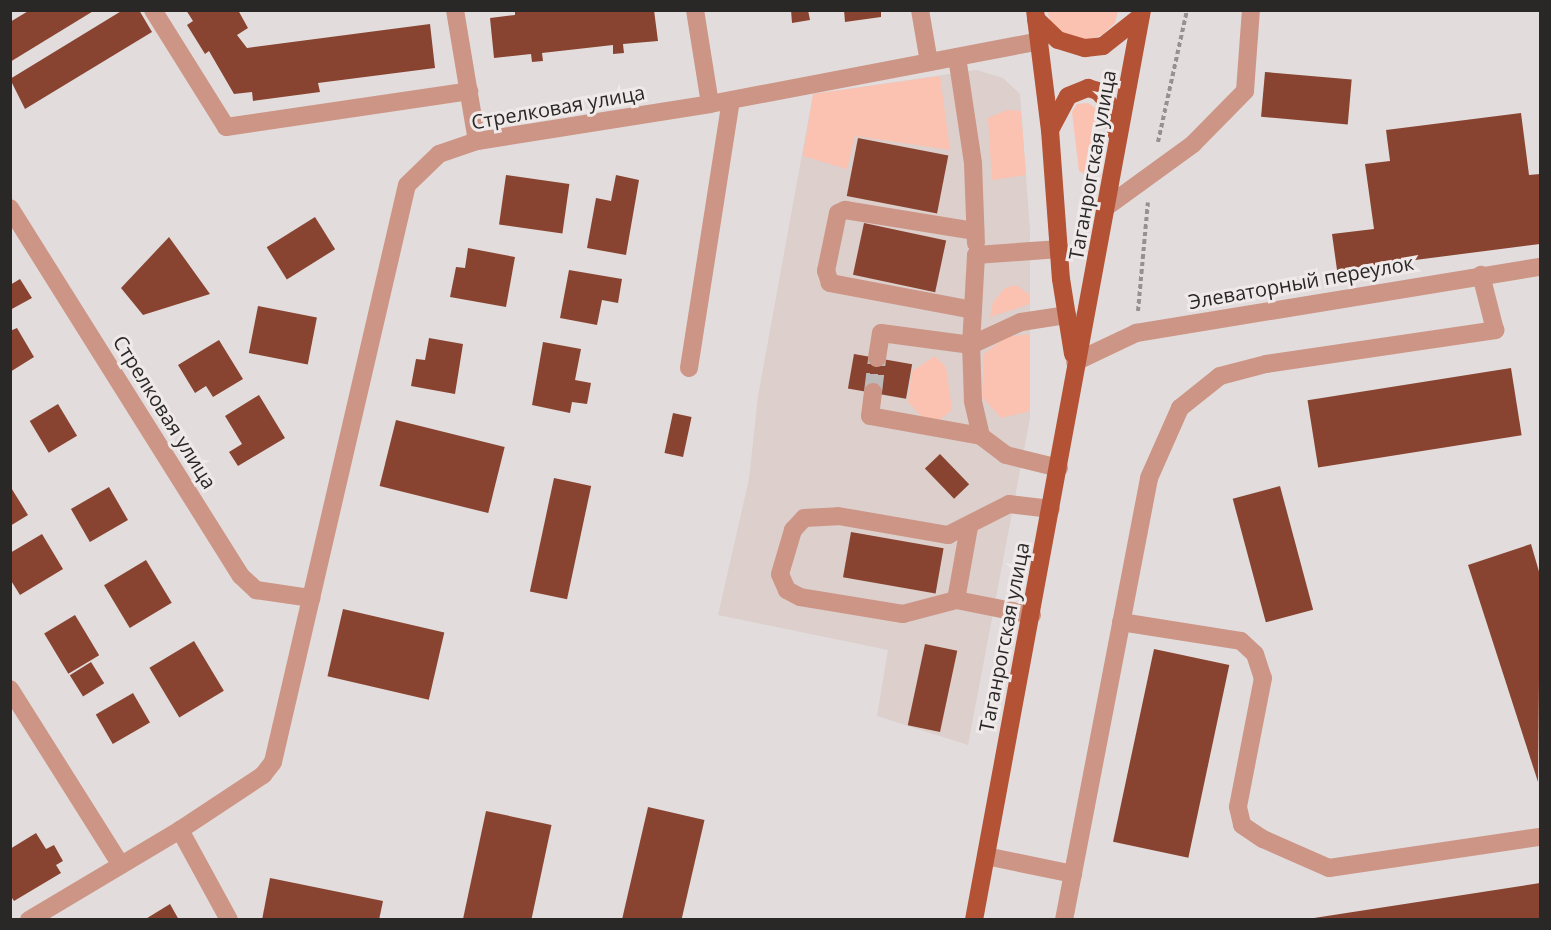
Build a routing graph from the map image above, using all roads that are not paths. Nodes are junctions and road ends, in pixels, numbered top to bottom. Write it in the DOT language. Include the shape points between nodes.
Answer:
graph roads {
  1 [pos="153,10"];
  2 [pos="455,10"];
  3 [pos="695,10"];
  4 [pos="920,10"];
  5 [pos="1251,10"];
  6 [pos="1142,13"];
  7 [pos="1036,15"];
  8 [pos="1040,41"];
  9 [pos="957,57"];
  10 [pos="929,62"];
  11 [pos="469,91"];
  12 [pos="731,100"];
  13 [pos="710,104"];
  14 [pos="1050,130"];
  15 [pos="1118,137"];
  16 [pos="477,141"];
  17 [pos="10,208"];
  18 [pos="1105,208"];
  19 [pos="975,231"];
  20 [pos="1060,249"];
  21 [pos="976,255"];
  22 [pos="1540,267"];
  23 [pos="1481,275"];
  24 [pos="973,310"];
  25 [pos="1067,315"];
  26 [pos="971,345"];
  27 [pos="877,358"];
  28 [pos="1075,362"];
  29 [pos="689,368"];
  30 [pos="873,392"];
  31 [pos="981,436"];
  32 [pos="1059,468"];
  33 [pos="1051,509"];
  34 [pos="969,527"];
  35 [pos="310,598"];
  36 [pos="956,600"];
  37 [pos="1032,615"];
  38 [pos="1121,622"];
  39 [pos="10,689"];
  40 [pos="180,830"];
  41 [pos="1540,837"];
  42 [pos="986,856"];
  43 [pos="121,865"];
  44 [pos="1073,873"];
  45 [pos="29,920"];
  46 [pos="229,920"];
  47 [pos="974,920"];
  48 [pos="1064,920"];
  1 -- 11 [label="street" via="225,127"];
  2 -- 11 [label="street"];
  3 -- 13 [label="street"];
  4 -- 10 [label="street"];
  5 -- 18 [label="street" via="1245,91 1193,144"];
  6 -- 7 [label="main road" via="1118,37 1103,46 1085,48 1058,40"];
  6 -- 15 [label="main road, Таганрогская улица"];
  7 -- 8 [label="main road, Таганрогская улица"];
  8 -- 9 [label="street, Стрелковая улица"];
  8 -- 14 [label="main road, Таганрогская улица"];
  9 -- 10 [label="street, Стрелковая улица"];
  9 -- 19 [label="street" via="973,163"];
  10 -- 12 [label="street, Стрелковая улица"];
  11 -- 16 [label="street"];
  12 -- 13 [label="street, Стрелковая улица"];
  12 -- 29 [label="street"];
  13 -- 16 [label="street, Стрелковая улица"];
  14 -- 15 [label="main road" via="1068,96 1088,88 1098,91 1108,103"];
  14 -- 20 [label="main road, Таганрогская улица"];
  15 -- 18 [label="main road, Таганрогская улица"];
  16 -- 35 [label="street, Стрелковая улица" via="439,154 407,185"];
  17 -- 35 [label="street, Стрелковая улица" via="241,576 256,590"];
  18 -- 28 [label="main road, Таганрогская улица" via="1096,277"];
  19 -- 21 [label="street"];
  19 -- 24 [label="street" via="845,210 838,213 826,271 830,283"];
  20 -- 21 [label="street"];
  20 -- 25 [label="main road, Таганрогская улица"];
  21 -- 24 [label="street"];
  22 -- 23 [label="street, Элеваторный переулок"];
  23 -- 28 [label="street, Элеваторный переулок" via="1136,333"];
  23 -- 38 [label="street" via="1496,330 1266,364 1220,376 1180,408 1149,478"];
  24 -- 26 [label="street"];
  25 -- 26 [label="street" via="1021,322"];
  25 -- 28 [label="main road, Таганрогская улица"];
  26 -- 27 [label="street" via="880,333"];
  26 -- 31 [label="street" via="973,401"];
  28 -- 32 [label="main road, Таганрогская улица"];
  30 -- 31 [label="street" via="870,416"];
  31 -- 32 [label="street" via="1006,455"];
  32 -- 33 [label="main road, Таганрогская улица"];
  33 -- 34 [label="street" via="1009,504 993,509"];
  33 -- 37 [label="main road, Таганрогская улица"];
  34 -- 36 [label="street"];
  34 -- 36 [label="street" via="948,535 838,516 804,518 793,530 780,574 787,590 800,597 903,614"];
  35 -- 40 [label="street, Стрелковая улица" via="273,762 263,775"];
  36 -- 37 [label="street"];
  37 -- 42 [label="main road, Таганрогская улица"];
  38 -- 41 [label="street" via="1241,641 1255,654 1263,678 1238,807 1242,825 1263,839 1329,868"];
  38 -- 44 [label="street"];
  39 -- 43 [label="street"];
  40 -- 43 [label="street, Стрелковая улица"];
  40 -- 46 [label="street"];
  42 -- 44 [label="street"];
  42 -- 47 [label="main road, Таганрогская улица"];
  43 -- 45 [label="street, Стрелковая улица"];
  44 -- 48 [label="street"];
}
